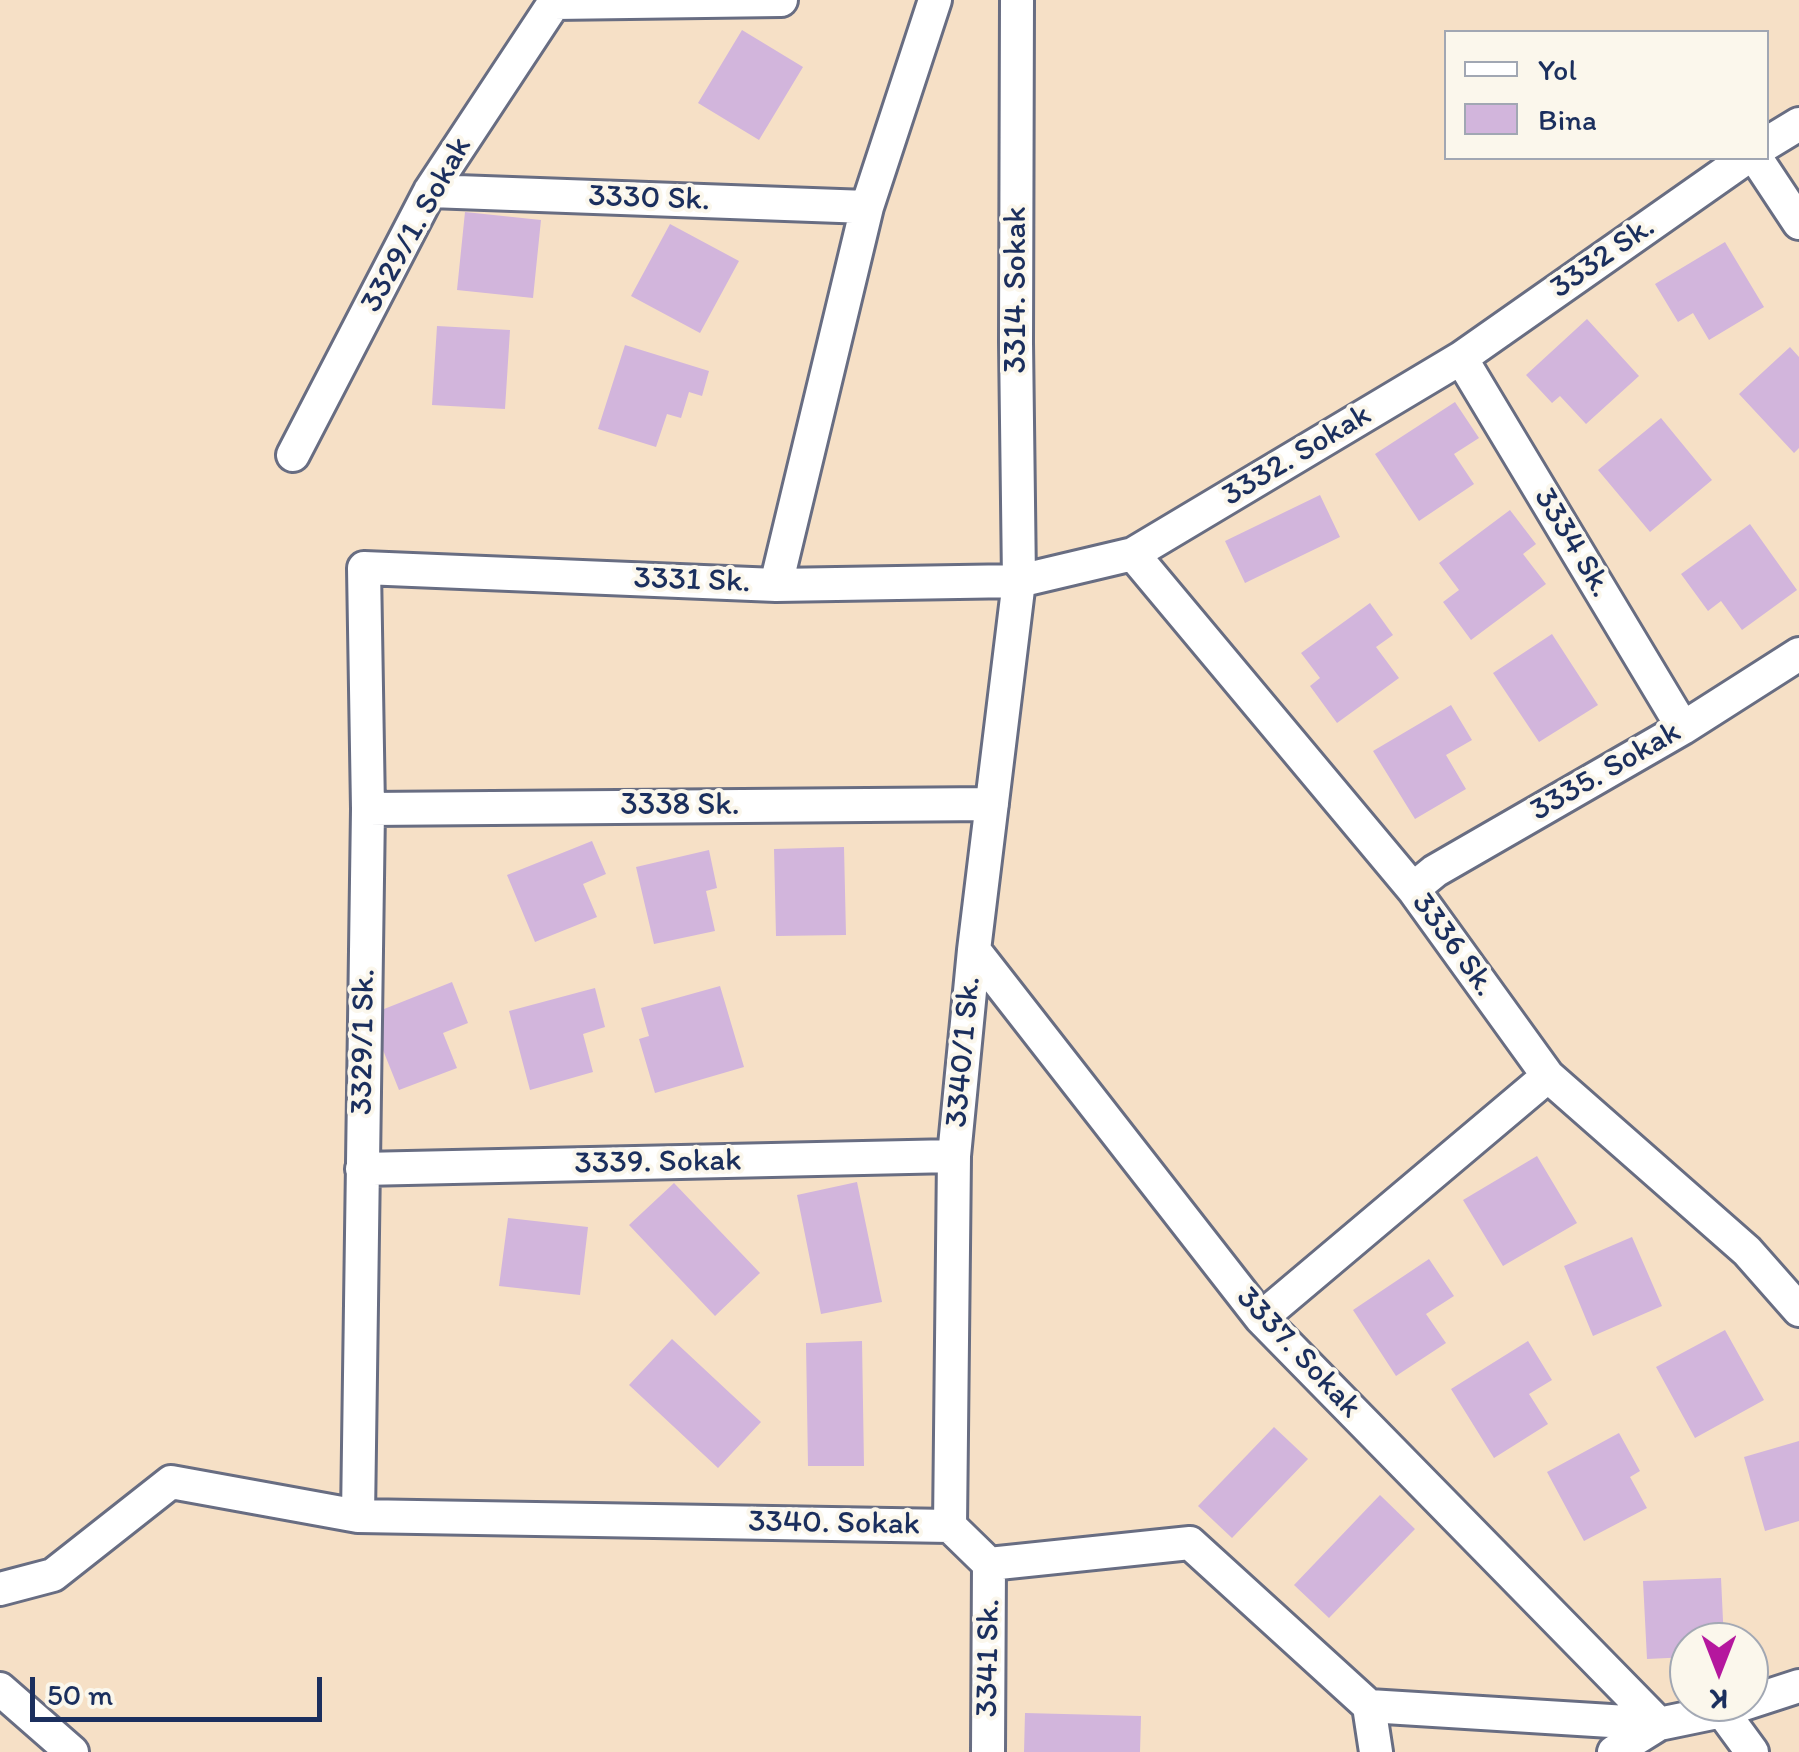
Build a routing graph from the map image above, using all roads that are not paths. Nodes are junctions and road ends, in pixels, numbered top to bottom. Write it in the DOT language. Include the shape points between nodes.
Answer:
graph roads {
  1 [pos="781,0"];
  2 [pos="935,0"];
  3 [pos="1018,0"];
  4 [pos="1799,124"];
  5 [pos="1769,142"];
  6 [pos="1743,160"];
  7 [pos="1757,160"];
  8 [pos="430,191"];
  9 [pos="867,208"];
  10 [pos="1799,224"];
  11 [pos="1460,358"];
  12 [pos="293,455"];
  13 [pos="1132,554"];
  14 [pos="364,568"];
  15 [pos="1020,581"];
  16 [pos="776,584"];
  17 [pos="1799,654"];
  18 [pos="1683,728"];
  19 [pos="992,804"];
  20 [pos="368,809"];
  21 [pos="1413,889"];
  22 [pos="974,950"];
  23 [pos="1548,1076"];
  24 [pos="954,1156"];
  25 [pos="362,1169"];
  26 [pos="1799,1310"];
  27 [pos="1261,1318"];
  28 [pos="358,1516"];
  29 [pos="950,1526"];
  30 [pos="989,1564"];
  31 [pos="0,1589"];
  32 [pos="1799,1686"];
  33 [pos="0,1689"];
  34 [pos="1769,1696"];
  35 [pos="1369,1706"];
  36 [pos="1670,1722"];
  37 [pos="1730,1722"];
  38 [pos="1659,1724"];
  39 [pos="72,1752"];
  40 [pos="988,1752"];
  41 [pos="1376,1752"];
  42 [pos="1614,1752"];
  43 [pos="1752,1752"];
  1 -- 8 [label="street, 3329/1. Sokak" via="554,3"];
  2 -- 9 [label="street"];
  3 -- 15 [label="street, 3314. Sokak"];
  4 -- 5 [label="street"];
  6 -- 11 [label="street, 3332 Sk."];
  7 -- 10 [label="street"];
  8 -- 9 [label="street, 3330 Sk."];
  8 -- 12 [label="street, 3329/1. Sokak"];
  9 -- 16 [label="street"];
  11 -- 13 [label="street, 3332. Sokak"];
  11 -- 18 [label="street, 3334 Sk."];
  13 -- 15 [label="street, 3332. Sokak"];
  13 -- 21 [label="street, 3336 Sk."];
  14 -- 16 [label="street, 3331 Sk."];
  14 -- 20 [label="street, 3329/1 Sk."];
  15 -- 16 [label="street, 3331 Sk."];
  15 -- 19 [label="street, 3340/1 Sk."];
  17 -- 18 [label="street, 3335. Sokak"];
  18 -- 21 [label="street, 3335. Sokak"];
  19 -- 20 [label="street, 3338 Sk."];
  19 -- 22 [label="street, 3340/1 Sk."];
  20 -- 25 [label="street, 3329/1 Sk."];
  21 -- 23 [label="street, 3336 Sk."];
  22 -- 24 [label="street, 3340/1 Sk."];
  22 -- 27 [label="street, 3337. Sokak"];
  23 -- 26 [label="street, 3336 Sk." via="1747,1252"];
  23 -- 27 [label="street"];
  24 -- 25 [label="street, 3339. Sokak"];
  24 -- 29 [label="street, 3340/1 Sk."];
  25 -- 28 [label="street, 3329/1 Sk."];
  27 -- 38 [label="street, 3337. Sokak"];
  28 -- 29 [label="street, 3340. Sokak"];
  28 -- 31 [label="street, 3340. Sokak" via="171,1482 53,1575"];
  29 -- 30 [label="street, 3340. Sokak"];
  30 -- 35 [label="street" via="1190,1543"];
  30 -- 40 [label="street, 3341 Sk."];
  32 -- 34 [label="street"];
  33 -- 39 [label="street"];
  35 -- 38 [label="street"];
  35 -- 41 [label="street"];
  36 -- 38 [label="street"];
  37 -- 43 [label="street"];
  38 -- 42 [label="street"];
}
